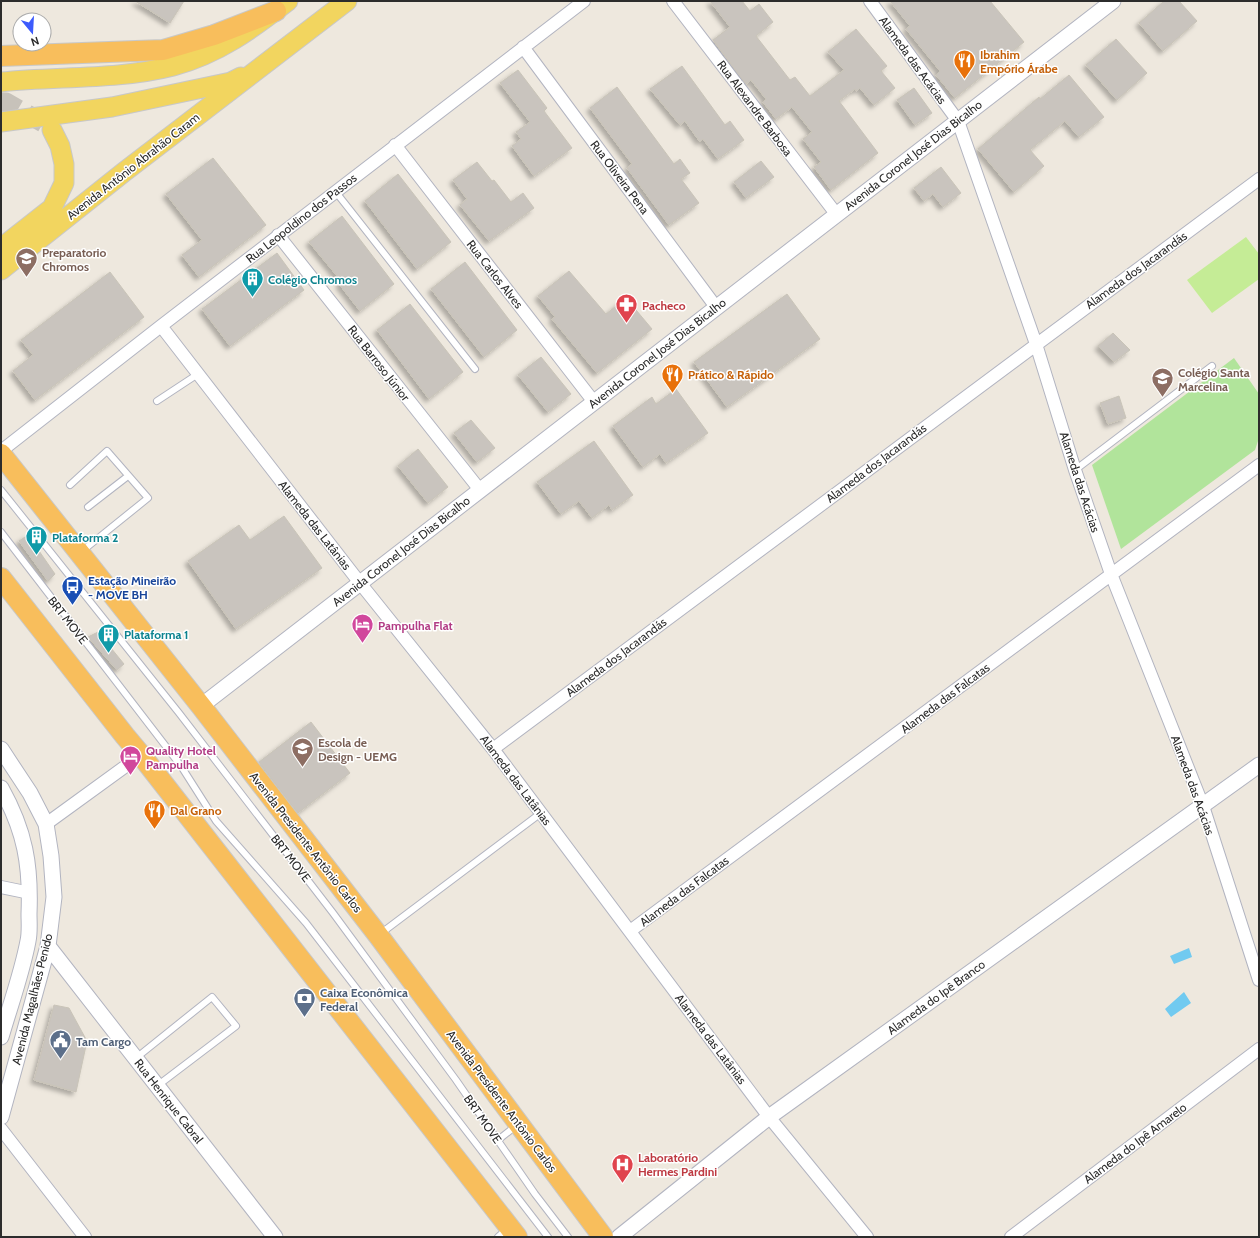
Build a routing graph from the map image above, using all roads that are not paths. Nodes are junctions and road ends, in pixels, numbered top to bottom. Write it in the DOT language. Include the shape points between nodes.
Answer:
graph roads {
  1 [pos="347,1"];
  2 [pos="584,1"];
  3 [pos="673,1"];
  4 [pos="870,1"];
  5 [pos="1113,1"];
  6 [pos="282,6"];
  7 [pos="523,47"];
  8 [pos="1,56"];
  9 [pos="266,63"];
  10 [pos="1,82"];
  11 [pos="958,121"];
  12 [pos="1,122"];
  13 [pos="52,130"];
  14 [pos="395,145"];
  15 [pos="1259,179"];
  16 [pos="335,191"];
  17 [pos="837,214"];
  18 [pos="278,235"];
  19 [pos="1,248"];
  20 [pos="1,270"];
  21 [pos="716,307"];
  22 [pos="161,326"];
  23 [pos="1036,344"];
  24 [pos="1212,366"];
  25 [pos="474,369"];
  26 [pos="198,374"];
  27 [pos="157,401"];
  28 [pos="594,402"];
  29 [pos="1,452"];
  30 [pos="1259,465"];
  31 [pos="1075,470"];
  32 [pos="128,476"];
  33 [pos="70,485"];
  34 [pos="1,490"];
  35 [pos="480,490"];
  36 [pos="88,507"];
  37 [pos="1,532"];
  38 [pos="79,553"];
  39 [pos="1111,574"];
  40 [pos="1,578"];
  41 [pos="360,583"];
  42 [pos="201,706"];
  43 [pos="1,749"];
  44 [pos="493,749"];
  45 [pos="141,754"];
  46 [pos="1259,765"];
  47 [pos="1,788"];
  48 [pos="1203,806"];
  49 [pos="541,813"];
  50 [pos="46,824"];
  51 [pos="1,887"];
  52 [pos="30,893"];
  53 [pos="630,931"];
  54 [pos="378,935"];
  55 [pos="48,946"];
  56 [pos="1259,980"];
  57 [pos="1,1038"];
  58 [pos="1259,1049"];
  59 [pos="136,1058"];
  60 [pos="158,1086"];
  61 [pos="1,1117"];
  62 [pos="769,1117"];
  63 [pos="519,1124"];
  64 [pos="1,1129"];
  65 [pos="498,1140"];
  66 [pos="508,1234"];
  67 [pos="85,1237"];
  68 [pos="276,1237"];
  69 [pos="548,1237"];
  70 [pos="568,1237"];
  71 [pos="603,1237"];
  72 [pos="619,1237"];
  73 [pos="866,1237"];
  74 [pos="1011,1237"];
  1 -- 9 [label="main road, Avenida Antônio Abrahão Caram"];
  2 -- 7 [label="street, Rua Leopoldino dos Passos"];
  3 -- 17 [label="street, Rua Alexandre Barbosa"];
  4 -- 11 [label="street, Alameda das Acácias"];
  5 -- 11 [label="street, Avenida Coronel José Dias Bicalho"];
  6 -- 8 [label="highway" via="214,35 163,50"];
  6 -- 10 [label="main road" via="240,37 173,66 111,75"];
  7 -- 14 [label="street, Rua Leopoldino dos Passos"];
  7 -- 21 [label="street, Rua Oliveira Pena"];
  9 -- 12 [label="main road, Avenida Antônio Abrahão Caram" via="231,82 112,107"];
  9 -- 20 [label="main road, Avenida Antônio Abrahão Caram"];
  11 -- 17 [label="street, Avenida Coronel José Dias Bicalho"];
  11 -- 23 [label="street, Alameda das Acácias"];
  13 -- 19 [label="main road" via="60,146 64,182 52,208"];
  14 -- 16 [label="street, Rua Leopoldino dos Passos"];
  14 -- 28 [label="street, Rua Carlos Alves"];
  15 -- 23 [label="street, Alameda dos Jacarandás"];
  16 -- 18 [label="street, Rua Leopoldino dos Passos"];
  16 -- 25 [label="lane"];
  17 -- 21 [label="street, Avenida Coronel José Dias Bicalho"];
  18 -- 22 [label="street, Rua Leopoldino dos Passos"];
  18 -- 35 [label="street, Rua Barroso Júnior"];
  21 -- 28 [label="street, Avenida Coronel José Dias Bicalho"];
  22 -- 26 [label="street, Alameda das Latânias"];
  22 -- 29 [label="street, Rua Leopoldino dos Passos"];
  23 -- 31 [label="street, Alameda das Acácias"];
  23 -- 44 [label="street, Alameda dos Jacarandás"];
  24 -- 31 [label="lane"];
  26 -- 27 [label="lane"];
  26 -- 41 [label="street, Alameda das Latânias"];
  28 -- 35 [label="street, Avenida Coronel José Dias Bicalho"];
  29 -- 38 [label="highway, Avenida Presidente Antônio Carlos"];
  30 -- 39 [label="street, Alameda das Falcatas"];
  31 -- 39 [label="street, Alameda das Acácias"];
  32 -- 33 [label="lane" via="107,452"];
  32 -- 36 [label="lane"];
  32 -- 38 [label="lane" via="148,498"];
  34 -- 65 [label="lane, BRT MOVE" via="179,712 333,913"];
  35 -- 41 [label="street, Avenida Coronel José Dias Bicalho"];
  37 -- 69 [label="lane, BRT MOVE" via="181,766 216,821 306,923"];
  38 -- 42 [label="highway, Avenida Presidente Antônio Carlos"];
  39 -- 48 [label="street, Alameda das Acácias"];
  39 -- 53 [label="street, Alameda das Falcatas"];
  40 -- 45 [label="highway"];
  41 -- 42 [label="street, Avenida Coronel José Dias Bicalho"];
  41 -- 44 [label="street, Alameda das Latânias"];
  42 -- 54 [label="highway, Avenida Presidente Antônio Carlos"];
  43 -- 50 [label="street, Avenida Magalhães Penido" via="30,793"];
  44 -- 49 [label="street, Alameda das Latânias"];
  45 -- 50 [label="street"];
  45 -- 66 [label="highway"];
  46 -- 48 [label="street, Alameda do Ipê Branco"];
  47 -- 52 [label="street, Avenida Magalhães Penido" via="14,812 23,839"];
  48 -- 56 [label="street, Alameda das Acácias"];
  48 -- 62 [label="street, Alameda do Ipê Branco"];
  49 -- 53 [label="street, Alameda das Latânias"];
  49 -- 54 [label="lane"];
  50 -- 55 [label="street, Avenida Magalhães Penido" via="54,897"];
  51 -- 52 [label="street"];
  52 -- 57 [label="street, Avenida Magalhães Penido" via="28,940"];
  53 -- 62 [label="street, Alameda das Latânias"];
  54 -- 63 [label="highway, Avenida Presidente Antônio Carlos"];
  55 -- 59 [label="street, Rua Henrique Cabral"];
  55 -- 61 [label="street, Avenida Magalhães Penido"];
  58 -- 74 [label="street, Alameda do Ipê Amarelo"];
  59 -- 60 [label="street, Rua Henrique Cabral"];
  59 -- 60 [label="lane" via="212,997 236,1026"];
  60 -- 68 [label="street, Rua Henrique Cabral"];
  62 -- 72 [label="street, Alameda do Ipê Branco"];
  62 -- 73 [label="street, Alameda das Latânias"];
  63 -- 65 [label="lane"];
  63 -- 71 [label="highway, Avenida Presidente Antônio Carlos"];
  64 -- 67 [label="street"];
  65 -- 70 [label="lane, BRT MOVE"];
}
